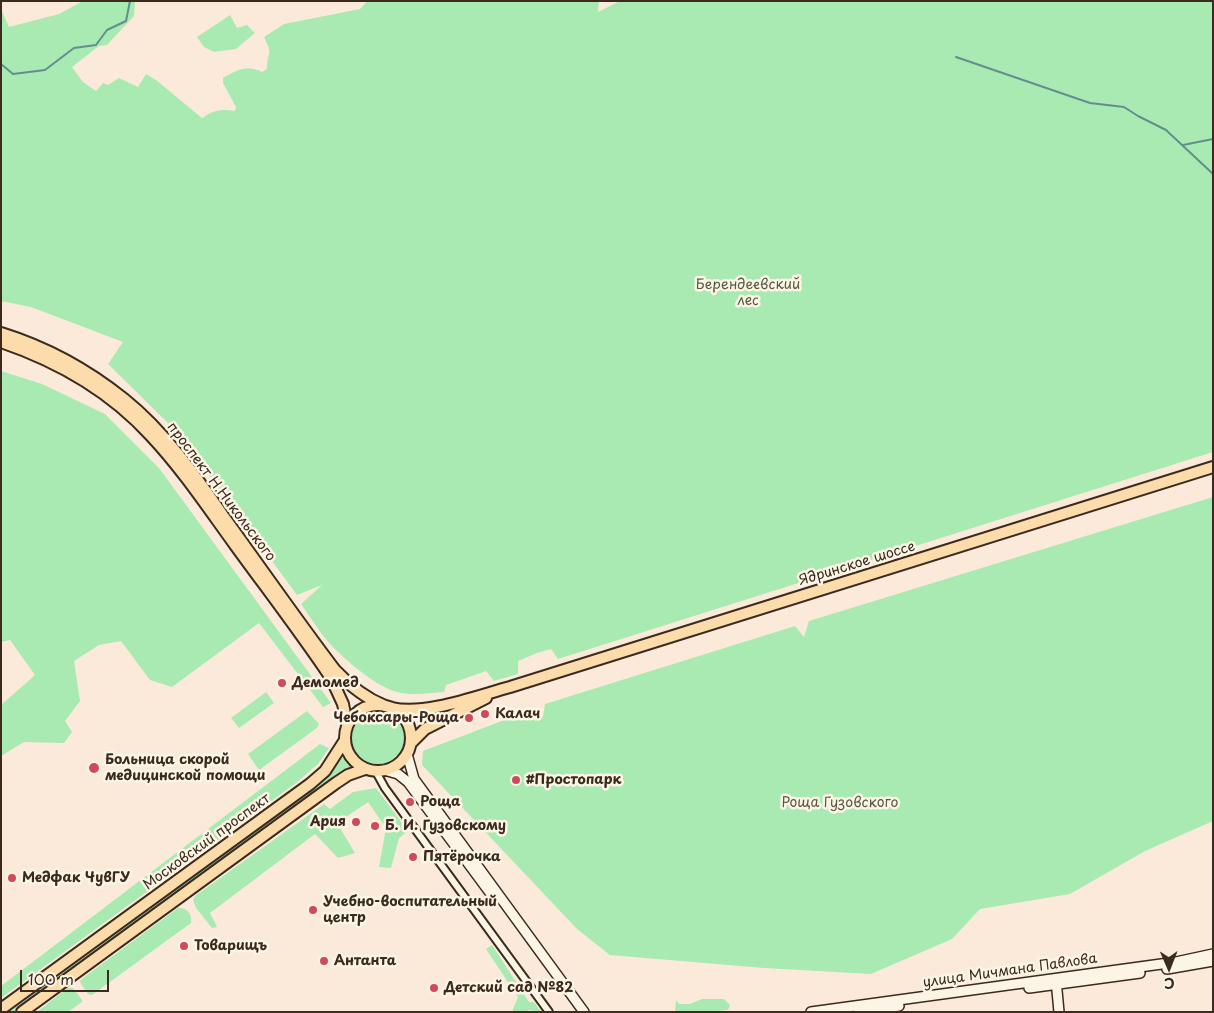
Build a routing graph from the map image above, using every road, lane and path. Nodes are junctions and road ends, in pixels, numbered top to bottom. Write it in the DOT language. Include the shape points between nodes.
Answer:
graph roads {
  1 [pos="1,333"];
  2 [pos="1,342"];
  3 [pos="1213,467"];
  4 [pos="510,687"];
  5 [pos="388,707"];
  6 [pos="347,724"];
  7 [pos="345,740"];
  8 [pos="411,743"];
  9 [pos="407,754"];
  10 [pos="374,770"];
  11 [pos="1213,954"];
  12 [pos="1213,961"];
  13 [pos="1195,962"];
  14 [pos="1056,981"];
  15 [pos="1,1009"];
  16 [pos="855,1010"];
  17 [pos="22,1012"];
  18 [pos="549,1012"];
  19 [pos="578,1012"];
  20 [pos="584,1012"];
  21 [pos="810,1012"];
  22 [pos="1059,1012"];
  1 -- 5 [label="main road, проспект Н.Никольского" via="79,368 142,415 210,496 335,670 354,688"];
  2 -- 6 [label="main road, проспект Н.Никольского" via="61,367 93,386 151,436 184,476 326,671 341,698"];
  3 -- 4 [label="main road, Ядринское шоссе"];
  4 -- 5 [label="main road, Ядринское шоссе" via="433,707 405,710"];
  4 -- 8 [label="main road, Ядринское шоссе" via="425,729"];
  5 -- 6 [label="main road" via="363,708 353,714"];
  5 -- 8 [label="main road" via="406,719"];
  6 -- 7 [label="main road"];
  7 -- 10 [label="main road" via="349,756 358,766"];
  7 -- 15 [label="main road, Московский проспект" via="325,771 310,784"];
  8 -- 9 [label="main road"];
  9 -- 10 [label="main road" via="396,766"];
  9 -- 20 [label="main road" via="414,778"];
  10 -- 17 [label="main road, Московский проспект" via="348,775 336,783"];
  10 -- 18 [label="street"];
  10 -- 19 [label="main road" via="398,774 408,782"];
  11 -- 13 [label="main road, улица Мичмана Павлова"];
  12 -- 13 [label="main road, улица Мичмана Павлова"];
  13 -- 14 [label="main road, улица Мичмана Павлова"];
  14 -- 16 [label="main road, улица Мичмана Павлова"];
  14 -- 22 [label="main road"];
  16 -- 21 [label="main road, улица Мичмана Павлова"];
}
